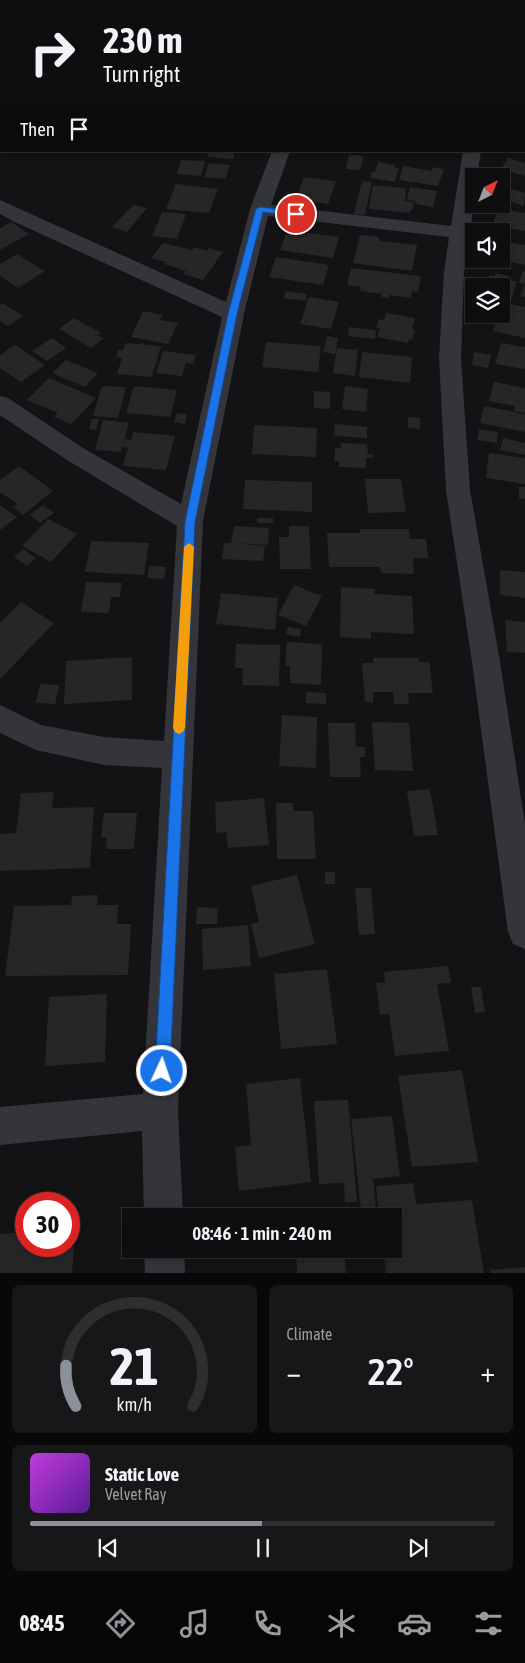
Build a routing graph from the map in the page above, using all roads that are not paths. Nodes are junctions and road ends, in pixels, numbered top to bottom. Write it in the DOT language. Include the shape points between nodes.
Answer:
graph roads {
  1 [pos="281,152"];
  2 [pos="472,152"];
  3 [pos="0,206"];
  4 [pos="260,209"];
  5 [pos="461,233"];
  6 [pos="233,314"];
  7 [pos="0,404"];
  8 [pos="190,522"];
  9 [pos="0,718"];
  10 [pos="178,755"];
  11 [pos="525,932"];
  12 [pos="160,1111"];
  13 [pos="0,1126"];
  14 [pos="163,1208"];
  15 [pos="164,1258"];
  16 [pos="165,1273"];
  1 -- 4 [label="street"];
  2 -- 5 [label="street"];
  3 -- 6 [label="street"];
  4 -- 5 [label="street"];
  4 -- 6 [label="street"];
  5 -- 11 [label="street" via="454,272 450,358 458,490"];
  6 -- 8 [label="street"];
  7 -- 8 [label="street" via="75,454"];
  8 -- 10 [label="street"];
  9 -- 10 [label="street" via="36,737 104,751"];
  10 -- 12 [label="street"];
  12 -- 13 [label="street"];
  12 -- 14 [label="street"];
  15 -- 16 [label="street"];
}
